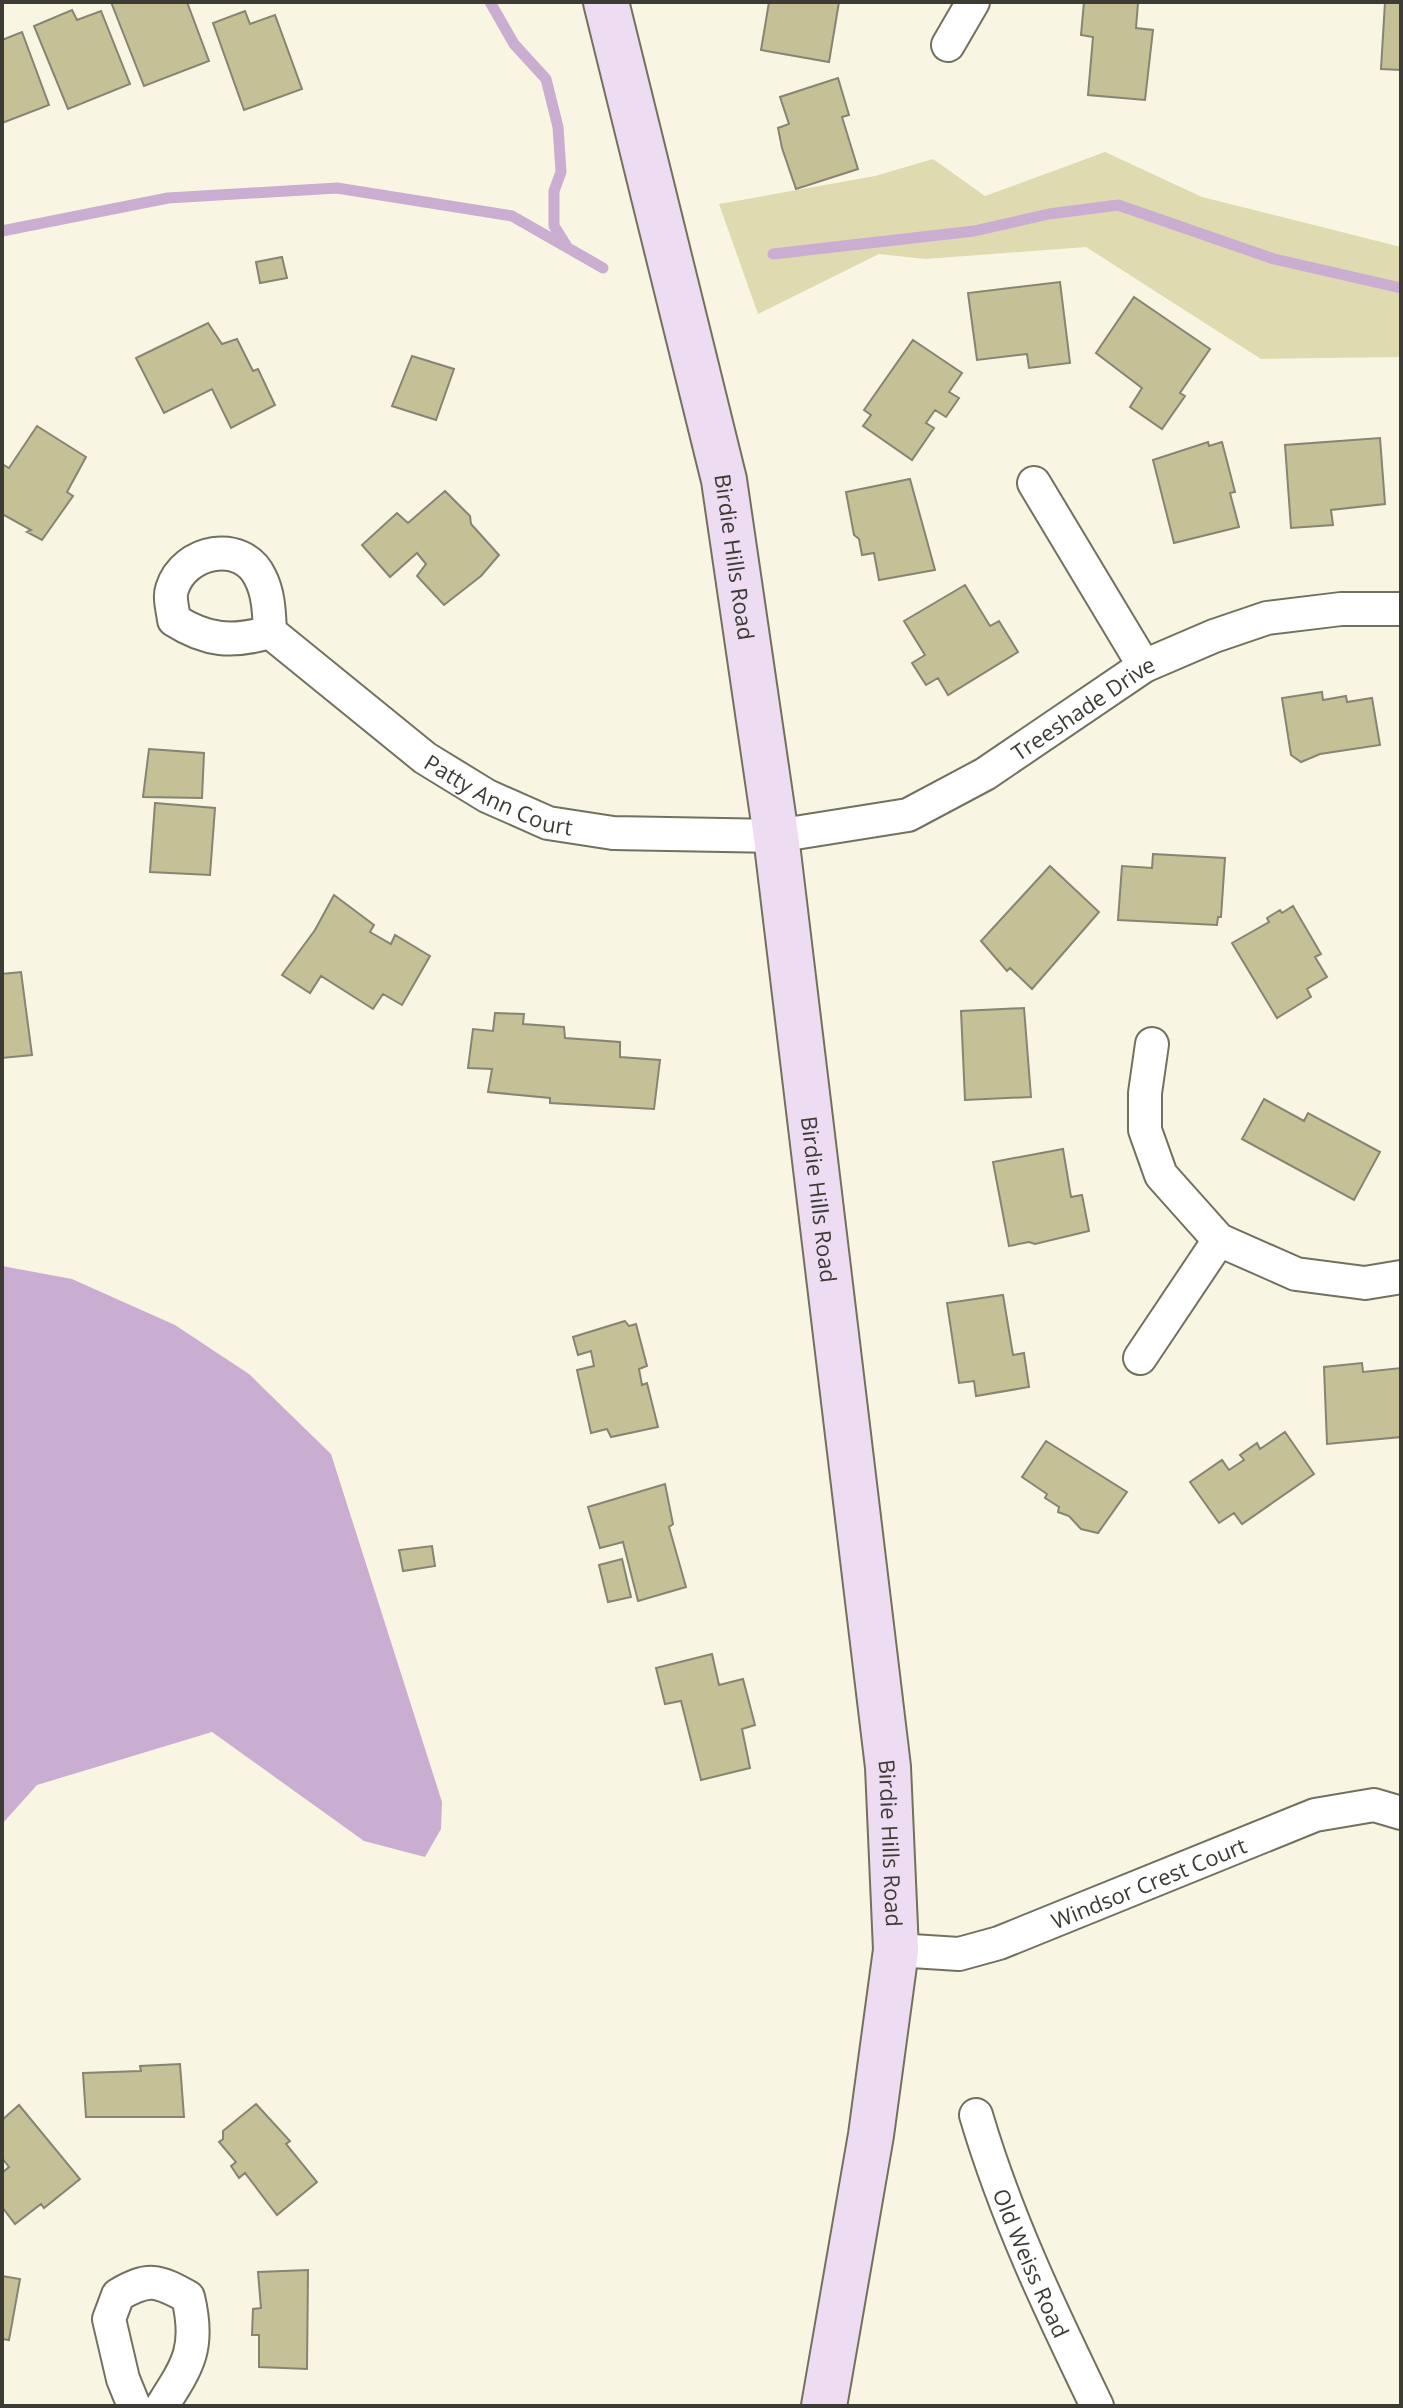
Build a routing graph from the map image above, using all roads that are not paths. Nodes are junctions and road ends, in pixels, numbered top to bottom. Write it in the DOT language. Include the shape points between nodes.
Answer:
graph roads {
  1 [pos="606,2"];
  2 [pos="973,2"];
  3 [pos="948,45"];
  4 [pos="1034,483"];
  5 [pos="1401,609"];
  6 [pos="270,632"];
  7 [pos="1144,666"];
  8 [pos="776,836"];
  9 [pos="1152,1044"];
  10 [pos="1219,1240"];
  11 [pos="1401,1277"];
  12 [pos="1140,1358"];
  13 [pos="1401,1813"];
  14 [pos="896,1950"];
  15 [pos="976,2115"];
  16 [pos="134,2406"];
  17 [pos="162,2406"];
  18 [pos="824,2406"];
  19 [pos="1097,2406"];
  1 -- 8 [label="main road, Birdie Hills Road" via="724,480"];
  2 -- 3 [label="street"];
  4 -- 7 [label="street"];
  5 -- 7 [label="street, Treeshade Drive" via="1341,609 1267,618"];
  6 -- 8 [label="street, Patty Ann Court" via="425,758 487,796 548,823 613,833"];
  7 -- 8 [label="street, Treeshade Drive" via="985,774 908,815"];
  8 -- 14 [label="main road, Birdie Hills Road" via="888,1767"];
  9 -- 10 [label="street" via="1145,1130 1161,1175"];
  10 -- 11 [label="street" via="1296,1274 1365,1283"];
  10 -- 12 [label="street"];
  13 -- 14 [label="street, Windsor Crest Court" via="1374,1805 1315,1815 999,1943 959,1954"];
  14 -- 18 [label="main road, Birdie Hills Road" via="871,2135"];
  15 -- 19 [label="street, Old Weiss Road" via="992,2171 1037,2280"];
  16 -- 17 [label="street" via="109,2319 118,2295 141,2282 164,2284 188,2297 195,2328 190,2357"];
}
